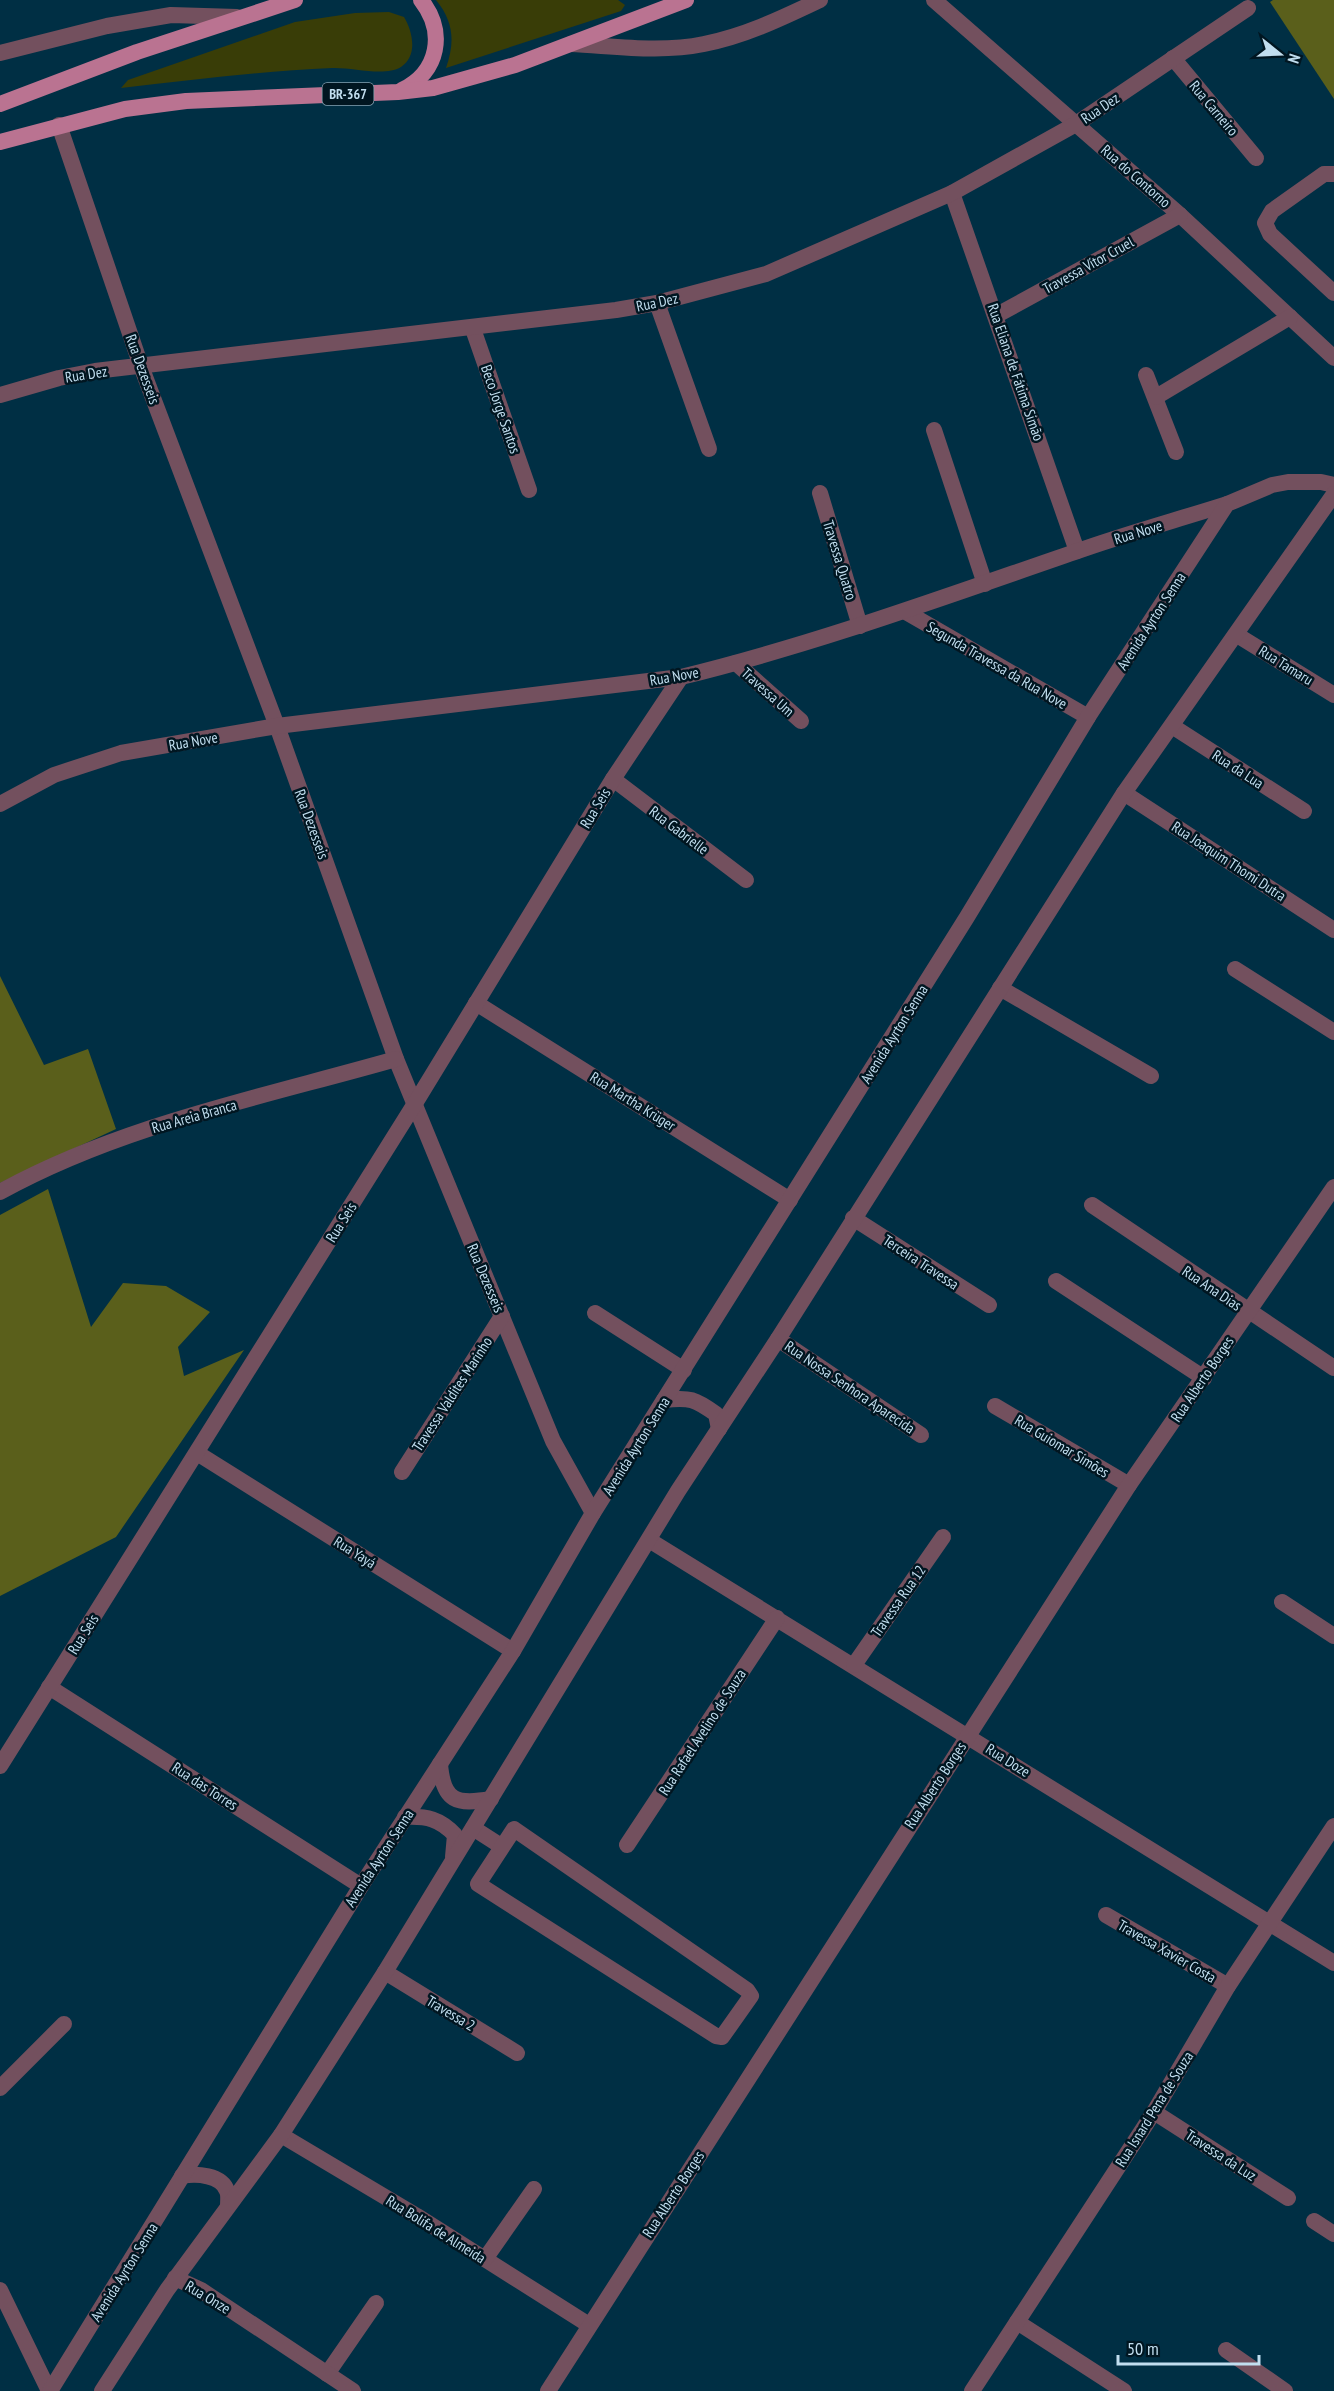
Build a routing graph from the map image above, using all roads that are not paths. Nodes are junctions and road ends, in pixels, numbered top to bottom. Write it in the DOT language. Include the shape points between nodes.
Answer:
graph roads {
  1 [pos="295,0"];
  2 [pos="421,0"];
  3 [pos="686,0"];
  4 [pos="819,0"];
  5 [pos="934,0"];
  6 [pos="1248,8"];
  7 [pos="237,17"];
  8 [pos="571,44"];
  9 [pos="0,52"];
  10 [pos="1173,58"];
  11 [pos="398,92"];
  12 [pos="0,104"];
  13 [pos="1076,124"];
  14 [pos="59,125"];
  15 [pos="0,141"];
  16 [pos="1256,158"];
  17 [pos="1334,174"];
  18 [pos="952,193"];
  19 [pos="1180,215"];
  20 [pos="1334,293"];
  21 [pos="657,303"];
  22 [pos="997,315"];
  23 [pos="1290,316"];
  24 [pos="473,328"];
  25 [pos="1334,358"];
  26 [pos="141,366"];
  27 [pos="1146,375"];
  28 [pos="0,395"];
  29 [pos="1156,397"];
  30 [pos="934,430"];
  31 [pos="709,449"];
  32 [pos="1176,452"];
  33 [pos="1334,485"];
  34 [pos="530,490"];
  35 [pos="820,494"];
  36 [pos="1334,494"];
  37 [pos="1227,504"];
  38 [pos="1077,551"];
  39 [pos="985,584"];
  40 [pos="906,612"];
  41 [pos="860,626"];
  42 [pos="1237,635"];
  43 [pos="736,663"];
  44 [pos="681,677"];
  45 [pos="1334,695"];
  46 [pos="1088,717"];
  47 [pos="801,721"];
  48 [pos="277,726"];
  49 [pos="1172,726"];
  50 [pos="613,779"];
  51 [pos="1124,793"];
  52 [pos="0,804"];
  53 [pos="1304,811"];
  54 [pos="746,880"];
  55 [pos="1334,930"];
  56 [pos="1235,969"];
  57 [pos="1000,988"];
  58 [pos="476,1003"];
  59 [pos="1334,1032"];
  60 [pos="396,1059"];
  61 [pos="1151,1076"];
  62 [pos="414,1104"];
  63 [pos="0,1192"];
  64 [pos="1332,1193"];
  65 [pos="790,1200"];
  66 [pos="1092,1205"];
  67 [pos="854,1218"];
  68 [pos="1056,1281"];
  69 [pos="989,1305"];
  70 [pos="1247,1311"];
  71 [pos="595,1313"];
  72 [pos="502,1316"];
  73 [pos="778,1340"];
  74 [pos="1334,1368"];
  75 [pos="684,1370"];
  76 [pos="1204,1378"];
  77 [pos="664,1400"];
  78 [pos="995,1406"];
  79 [pos="718,1430"];
  80 [pos="921,1435"];
  81 [pos="197,1453"];
  82 [pos="402,1472"];
  83 [pos="1129,1485"];
  84 [pos="593,1513"];
  85 [pos="943,1538"];
  86 [pos="649,1540"];
  87 [pos="1282,1602"];
  88 [pos="777,1618"];
  89 [pos="1334,1636"];
  90 [pos="513,1651"];
  91 [pos="854,1665"];
  92 [pos="49,1687"];
  93 [pos="968,1735"];
  94 [pos="440,1764"];
  95 [pos="0,1766"];
  96 [pos="491,1799"];
  97 [pos="405,1817"];
  98 [pos="1334,1826"];
  99 [pos="473,1828"];
  100 [pos="627,1845"];
  101 [pos="501,1846"];
  102 [pos="453,1860"];
  103 [pos="361,1886"];
  104 [pos="1106,1915"];
  105 [pos="1271,1923"];
  106 [pos="1334,1963"];
  107 [pos="385,1972"];
  108 [pos="1228,1986"];
  109 [pos="64,2024"];
  110 [pos="517,2053"];
  111 [pos="0,2088"];
  112 [pos="1154,2112"];
  113 [pos="281,2135"];
  114 [pos="182,2176"];
  115 [pos="534,2189"];
  116 [pos="1288,2198"];
  117 [pos="228,2206"];
  118 [pos="1314,2220"];
  119 [pos="1334,2234"];
  120 [pos="485,2259"];
  121 [pos="175,2278"];
  122 [pos="0,2290"];
  123 [pos="376,2303"];
  124 [pos="1017,2322"];
  125 [pos="589,2325"];
  126 [pos="1226,2350"];
  127 [pos="327,2374"];
  128 [pos="50,2391"];
  129 [pos="102,2391"];
  130 [pos="353,2391"];
  131 [pos="548,2391"];
  132 [pos="972,2391"];
  133 [pos="1124,2391"];
  134 [pos="1285,2391"];
  1 -- 7 [label="main road"];
  2 -- 11 [label="main road" via="436,27 433,60 413,85"];
  3 -- 8 [label="main road, BR-367"];
  4 -- 8 [label="street" via="750,32 702,45 659,48"];
  5 -- 13 [label="street, Rua do Contorno"];
  6 -- 10 [label="street, Rua Dez"];
  7 -- 9 [label="street" via="171,15"];
  7 -- 12 [label="main road"];
  8 -- 11 [label="main road, BR-367" via="478,76"];
  10 -- 13 [label="street, Rua Dez"];
  10 -- 16 [label="street, Rua Carneiro"];
  11 -- 14 [label="main road, BR-367" via="186,101 125,108"];
  13 -- 18 [label="street, Rua Dez"];
  13 -- 19 [label="street, Rua do Contorno"];
  14 -- 15 [label="main road, BR-367"];
  14 -- 26 [label="street, Rua Dezesseis"];
  17 -- 20 [label="street" via="1324,174 1272,211 1265,223 1270,234"];
  18 -- 21 [label="street, Rua Dez" via="766,274"];
  18 -- 22 [label="street, Rua Eliana de Fátima Simão"];
  19 -- 22 [label="street, Travessa Vítor Cruel"];
  19 -- 23 [label="street, Rua do Contorno"];
  21 -- 24 [label="street, Rua Dez"];
  21 -- 31 [label="street"];
  22 -- 38 [label="street, Rua Eliana de Fátima Simão"];
  23 -- 25 [label="street, Rua do Contorno"];
  23 -- 29 [label="street"];
  24 -- 26 [label="street, Rua Dez"];
  24 -- 34 [label="street, Beco Jorge Santos"];
  26 -- 28 [label="street, Rua Dez" via="59,378"];
  26 -- 48 [label="street, Rua Dezesseis"];
  27 -- 29 [label="street"];
  29 -- 32 [label="street"];
  30 -- 39 [label="street"];
  33 -- 37 [label="street, Rua Nove" via="1288,482"];
  35 -- 41 [label="street, Travessa Quatro"];
  36 -- 42 [label="street"];
  37 -- 38 [label="street, Rua Nove"];
  37 -- 46 [label="street, Avenida Ayrton Senna"];
  38 -- 39 [label="street, Rua Nove"];
  39 -- 40 [label="street, Rua Nove"];
  40 -- 41 [label="street, Rua Nove"];
  40 -- 46 [label="street, Segunda Travessa da Rua Nove"];
  41 -- 43 [label="street, Rua Nove"];
  42 -- 45 [label="street, Rua Tamaru"];
  42 -- 49 [label="street"];
  43 -- 44 [label="street, Rua Nove"];
  43 -- 47 [label="street, Travessa Um"];
  44 -- 48 [label="street, Rua Nove"];
  44 -- 50 [label="street, Rua Seis"];
  46 -- 65 [label="street, Avenida Ayrton Senna" via="962,927"];
  48 -- 52 [label="street, Rua Nove" via="100,759 54,775"];
  48 -- 60 [label="street, Rua Dezesseis"];
  49 -- 51 [label="street"];
  49 -- 53 [label="street, Rua da Lua"];
  50 -- 54 [label="street, Rua Gabrielle"];
  50 -- 58 [label="street, Rua Seis"];
  51 -- 55 [label="street, Rua Joaquim Thomi Dutra"];
  51 -- 57 [label="street"];
  56 -- 59 [label="street"];
  57 -- 61 [label="street"];
  57 -- 67 [label="street"];
  58 -- 62 [label="street, Rua Seis"];
  58 -- 65 [label="street, Rua Martha Krüger"];
  60 -- 62 [label="street, Rua Dezesseis"];
  60 -- 63 [label="street, Rua Areia Branca" via="120,1137 41,1169"];
  62 -- 72 [label="street, Rua Dezesseis"];
  62 -- 81 [label="street, Rua Seis"];
  64 -- 70 [label="street, Rua Alberto Borges"];
  65 -- 75 [label="street, Avenida Ayrton Senna"];
  66 -- 70 [label="street, Rua Ana Dias"];
  67 -- 69 [label="street, Terceira Travessa"];
  67 -- 73 [label="street"];
  68 -- 76 [label="street"];
  70 -- 74 [label="street, Rua Ana Dias"];
  70 -- 76 [label="street, Rua Alberto Borges"];
  71 -- 75 [label="street"];
  72 -- 82 [label="street, Travessa Valdites Marinho"];
  72 -- 84 [label="street, Rua Dezesseis" via="554,1442"];
  73 -- 79 [label="street"];
  73 -- 80 [label="street, Rua Nossa Senhora Aparecida"];
  75 -- 77 [label="street, Avenida Ayrton Senna"];
  76 -- 83 [label="street, Rua Alberto Borges"];
  77 -- 79 [label="street" via="697,1400 716,1414"];
  77 -- 84 [label="street, Avenida Ayrton Senna"];
  78 -- 83 [label="street, Rua Guiomar Simões"];
  79 -- 86 [label="street"];
  81 -- 90 [label="street, Rua Yayá"];
  81 -- 92 [label="street, Rua Seis"];
  83 -- 93 [label="street, Rua Alberto Borges"];
  84 -- 90 [label="street, Avenida Ayrton Senna"];
  85 -- 91 [label="street, Travessa Rua 12"];
  86 -- 88 [label="street, Rua Doze"];
  86 -- 96 [label="street"];
  87 -- 89 [label="street"];
  88 -- 91 [label="street, Rua Doze"];
  88 -- 100 [label="street, Rua Rafael Avelino de Souza"];
  90 -- 94 [label="street, Avenida Ayrton Senna"];
  91 -- 93 [label="street, Rua Doze"];
  92 -- 95 [label="street, Rua Seis"];
  92 -- 103 [label="street, Rua das Torres"];
  93 -- 105 [label="street, Rua Doze"];
  93 -- 125 [label="street, Rua Alberto Borges"];
  94 -- 96 [label="street" via="441,1784 451,1796 466,1803"];
  94 -- 97 [label="street, Avenida Ayrton Senna"];
  96 -- 99 [label="street"];
  97 -- 102 [label="street" via="425,1816 443,1823 455,1835"];
  97 -- 103 [label="street, Avenida Ayrton Senna"];
  98 -- 105 [label="street, Rua Isnard Pena de Souza"];
  99 -- 101 [label="street"];
  99 -- 102 [label="street"];
  101 -- 101 [label="street" via="478,1884 722,2037 751,1996 747,1990 514,1829"];
  102 -- 107 [label="street"];
  103 -- 114 [label="street, Avenida Ayrton Senna"];
  104 -- 108 [label="street, Travessa Xavier Costa"];
  105 -- 106 [label="street, Rua Doze"];
  105 -- 108 [label="street, Rua Isnard Pena de Souza"];
  107 -- 110 [label="street, Travessa 2"];
  107 -- 113 [label="street"];
  108 -- 112 [label="street, Rua Isnard Pena de Souza"];
  109 -- 111 [label="street"];
  112 -- 116 [label="street, Travessa da Luz"];
  112 -- 124 [label="street, Rua Isnard Pena de Souza"];
  113 -- 117 [label="street"];
  113 -- 120 [label="street, Rua Bolifa de Almeida"];
  114 -- 117 [label="street" via="202,2175 220,2181 227,2190"];
  114 -- 128 [label="street, Avenida Ayrton Senna"];
  115 -- 120 [label="street"];
  117 -- 121 [label="street"];
  118 -- 119 [label="street"];
  120 -- 125 [label="street, Rua Bolifa de Almeida"];
  121 -- 127 [label="street, Rua Onze" via="201,2290"];
  121 -- 129 [label="street, Rua Onze"];
  122 -- 128 [label="street"];
  123 -- 127 [label="street"];
  124 -- 132 [label="street, Rua Isnard Pena de Souza"];
  124 -- 133 [label="street"];
  125 -- 131 [label="street, Rua Alberto Borges"];
  126 -- 134 [label="street"];
  127 -- 130 [label="street, Rua Onze"];
}
